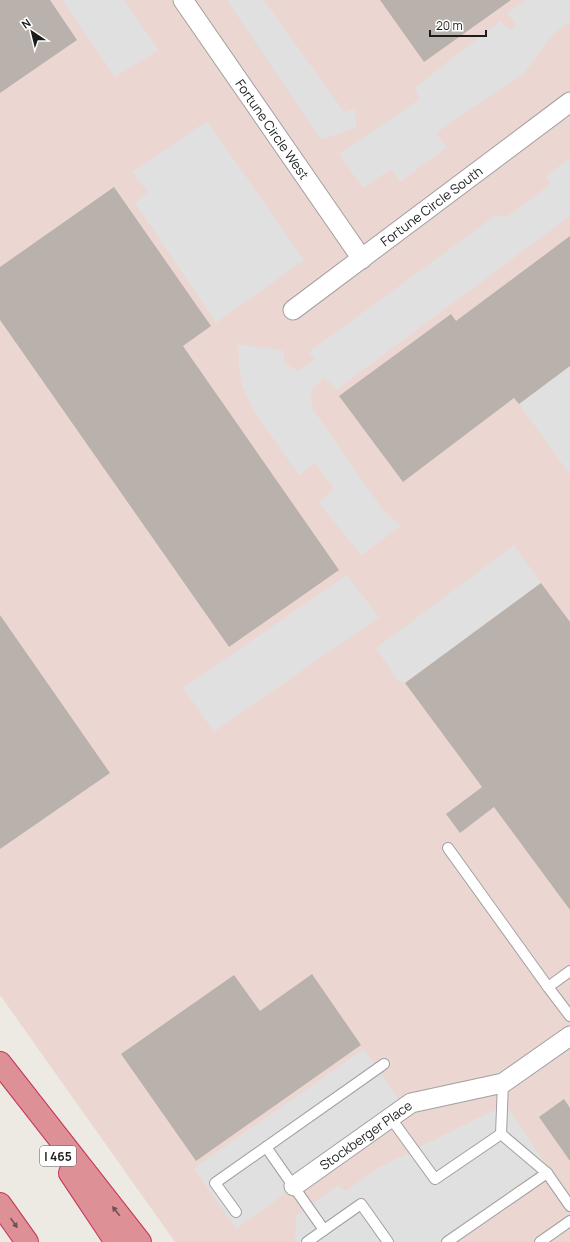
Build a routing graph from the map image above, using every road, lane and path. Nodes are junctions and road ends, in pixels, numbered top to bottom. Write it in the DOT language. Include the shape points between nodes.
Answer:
graph roads {
  1 [pos="183,0"];
  2 [pos="570,102"];
  3 [pos="362,259"];
  4 [pos="293,310"];
  5 [pos="448,848"];
  6 [pos="570,971"];
  7 [pos="548,987"];
  8 [pos="570,1016"];
  9 [pos="570,1036"];
  10 [pos="0,1063"];
  11 [pos="384,1064"];
  12 [pos="0,1070"];
  13 [pos="503,1083"];
  14 [pos="390,1117"];
  15 [pos="501,1134"];
  16 [pos="266,1147"];
  17 [pos="547,1173"];
  18 [pos="294,1186"];
  19 [pos="0,1204"];
  20 [pos="570,1206"];
  21 [pos="236,1212"];
  22 [pos="570,1221"];
  23 [pos="324,1230"];
  24 [pos="27,1242"];
  25 [pos="116,1242"];
  26 [pos="140,1242"];
  27 [pos="307,1242"];
  28 [pos="388,1242"];
  29 [pos="447,1242"];
  30 [pos="540,1242"];
  1 -- 3 [label="street, Fortune Circle West"];
  2 -- 3 [label="street, Fortune Circle South"];
  3 -- 4 [label="street, Fortune Circle South"];
  5 -- 7 [label="lane"];
  6 -- 7 [label="lane"];
  7 -- 8 [label="lane"];
  9 -- 13 [label="street, Stockberger Place"];
  26 -- 10 [label="highway, one-way"];
  11 -- 16 [label="lane"];
  12 -- 25 [label="highway, I 465"];
  13 -- 14 [label="street, Stockberger Place" via="411,1103"];
  13 -- 15 [label="lane"];
  14 -- 15 [label="lane" via="435,1179"];
  14 -- 18 [label="street, Stockberger Place"];
  15 -- 17 [label="lane"];
  16 -- 18 [label="lane"];
  16 -- 21 [label="lane" via="215,1183"];
  17 -- 20 [label="lane"];
  17 -- 29 [label="lane"];
  18 -- 23 [label="lane"];
  19 -- 24 [label="highway, one-way"];
  22 -- 30 [label="lane"];
  23 -- 27 [label="lane"];
  23 -- 28 [label="lane" via="361,1204"];
}
